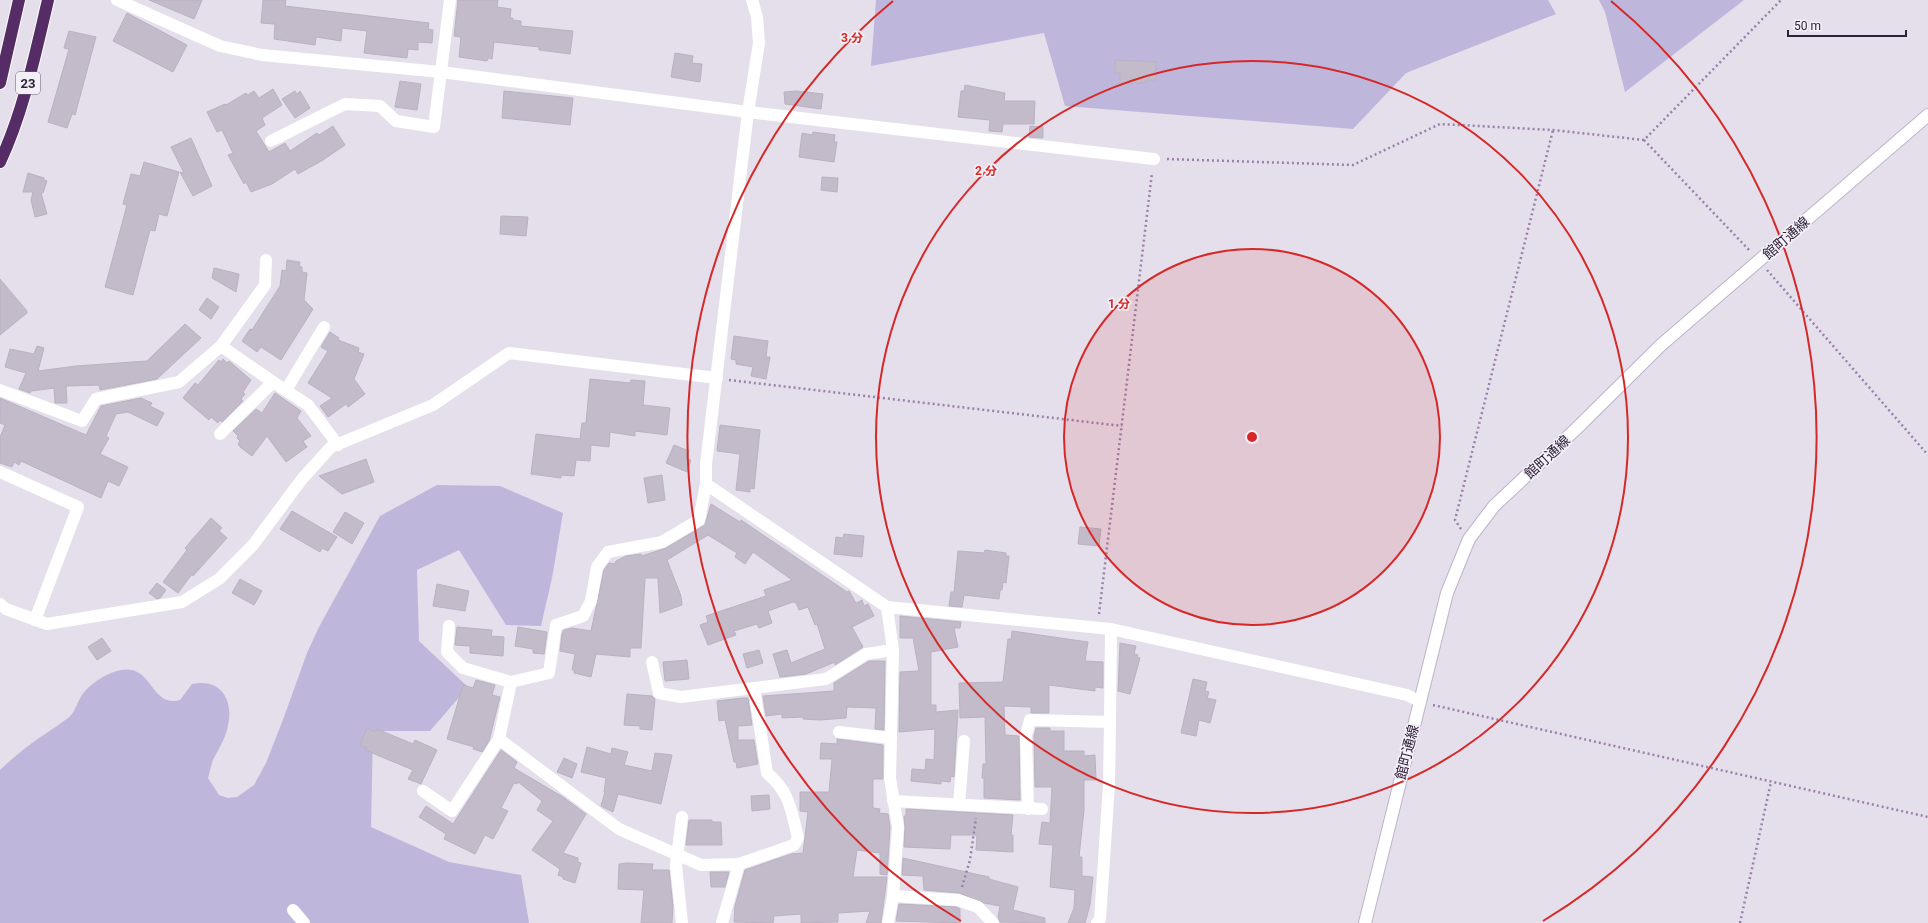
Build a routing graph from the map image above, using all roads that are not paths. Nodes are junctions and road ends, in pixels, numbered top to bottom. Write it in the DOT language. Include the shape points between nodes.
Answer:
graph roads {
  1 [pos="19,0"];
  2 [pos="48,0"];
  3 [pos="117,0"];
  4 [pos="450,0"];
  5 [pos="752,0"];
  6 [pos="441,72"];
  7 [pos="0,83"];
  8 [pos="748,112"];
  9 [pos="1928,115"];
  10 [pos="271,141"];
  11 [pos="1154,159"];
  12 [pos="0,162"];
  13 [pos="266,260"];
  14 [pos="324,327"];
  15 [pos="221,346"];
  16 [pos="717,378"];
  17 [pos="273,382"];
  18 [pos="0,390"];
  19 [pos="286,390"];
  20 [pos="220,434"];
  21 [pos="338,445"];
  22 [pos="0,472"];
  23 [pos="706,484"];
  24 [pos="0,604"];
  25 [pos="887,607"];
  26 [pos="35,620"];
  27 [pos="449,626"];
  28 [pos="1111,629"];
  29 [pos="893,650"];
  30 [pos="652,662"];
  31 [pos="511,682"];
  32 [pos="754,688"];
  33 [pos="1419,701"];
  34 [pos="1110,722"];
  35 [pos="839,732"];
  36 [pos="891,738"];
  37 [pos="500,739"];
  38 [pos="964,741"];
  39 [pos="423,791"];
  40 [pos="893,801"];
  41 [pos="959,804"];
  42 [pos="1028,809"];
  43 [pos="1042,809"];
  44 [pos="682,817"];
  45 [pos="677,854"];
  46 [pos="739,864"];
  47 [pos="893,896"];
  48 [pos="293,910"];
  49 [pos="304,923"];
  50 [pos="682,923"];
  51 [pos="722,923"];
  52 [pos="888,923"];
  53 [pos="993,923"];
  54 [pos="1097,923"];
  55 [pos="1365,923"];
  1 -- 7 [label="highway, 23"];
  2 -- 12 [label="highway, 23" via="21,108"];
  3 -- 6 [label="street" via="220,46 262,55"];
  4 -- 6 [label="street"];
  5 -- 8 [label="street" via="758,17 759,43"];
  6 -- 8 [label="street"];
  6 -- 10 [label="street" via="434,127 396,121 380,106 345,104"];
  8 -- 11 [label="street"];
  8 -- 16 [label="street"];
  9 -- 33 [label="street, 館町通線" via="1662,345 1494,506 1469,539 1447,593"];
  13 -- 15 [label="street" via="265,285"];
  14 -- 19 [label="street"];
  15 -- 17 [label="street"];
  15 -- 18 [label="street" via="179,382 96,399 82,422"];
  16 -- 21 [label="street" via="509,353 433,405"];
  16 -- 23 [label="street" via="706,464"];
  17 -- 19 [label="street"];
  17 -- 20 [label="street"];
  19 -- 21 [label="street" via="308,405"];
  21 -- 26 [label="street" via="331,448 302,479 248,551 219,579 182,602 47,624"];
  22 -- 26 [label="street" via="78,507"];
  23 -- 25 [label="street"];
  23 -- 31 [label="street" via="699,520 662,542 608,552 597,567 591,601 583,616 556,625 549,673"];
  24 -- 26 [label="street" via="6,609"];
  25 -- 28 [label="street"];
  25 -- 29 [label="street"];
  27 -- 31 [label="street" via="447,652 463,668"];
  28 -- 33 [label="street" via="1407,695"];
  28 -- 34 [label="street"];
  29 -- 32 [label="street" via="866,654 826,679"];
  29 -- 36 [label="street"];
  30 -- 32 [label="street" via="659,693 681,697"];
  31 -- 37 [label="street"];
  32 -- 46 [label="street" via="767,772 776,780 787,797 798,838 794,844"];
  33 -- 55 [label="street, 館町通線"];
  34 -- 42 [label="street" via="1030,720 1026,735"];
  34 -- 54 [label="street" via="1106,832 1100,919"];
  35 -- 36 [label="street"];
  36 -- 40 [label="street" via="890,778"];
  37 -- 39 [label="street" via="452,811"];
  37 -- 45 [label="street" via="619,829"];
  38 -- 41 [label="street"];
  40 -- 41 [label="street"];
  40 -- 47 [label="street" via="898,827"];
  41 -- 42 [label="street"];
  42 -- 43 [label="street"];
  44 -- 45 [label="street"];
  45 -- 46 [label="street" via="701,865"];
  45 -- 50 [label="street"];
  46 -- 51 [label="street"];
  47 -- 52 [label="street"];
  47 -- 53 [label="street" via="958,900 978,907"];
  48 -- 49 [label="street"];
}
